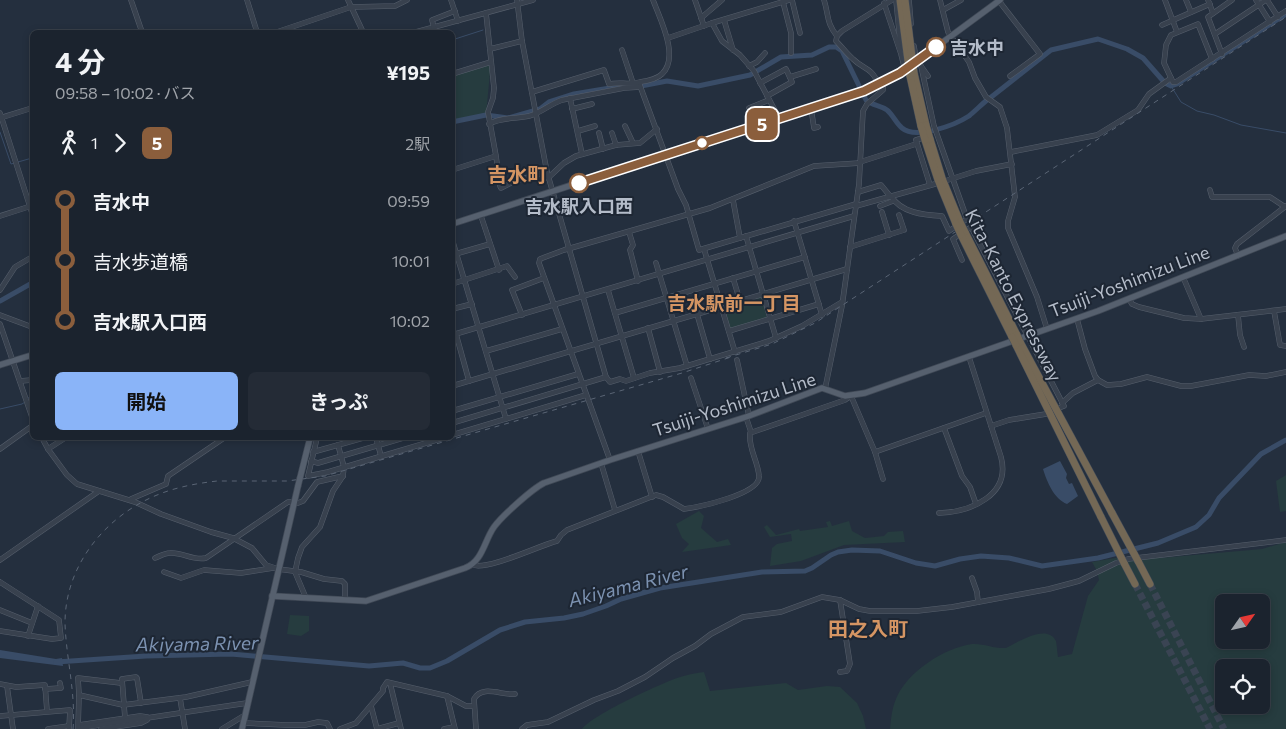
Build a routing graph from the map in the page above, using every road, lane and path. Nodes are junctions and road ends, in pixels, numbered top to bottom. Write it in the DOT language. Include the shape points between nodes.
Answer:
graph roads {
  1 [pos="131,0"];
  2 [pos="247,0"];
  3 [pos="348,0"];
  4 [pos="407,0"];
  5 [pos="451,0"];
  6 [pos="533,0"];
  7 [pos="653,0"];
  8 [pos="695,0"];
  9 [pos="722,0"];
  10 [pos="791,0"];
  11 [pos="824,0"];
  12 [pos="892,0"];
  13 [pos="896,0"];
  14 [pos="900,0"];
  15 [pos="905,0"];
  16 [pos="909,0"];
  17 [pos="940,0"];
  18 [pos="961,0"];
  19 [pos="1166,0"];
  20 [pos="1186,0"];
  21 [pos="1232,0"];
  22 [pos="1266,0"];
  23 [pos="997,1"];
  24 [pos="517,2"];
  25 [pos="782,2"];
  26 [pos="1209,2"];
  27 [pos="1258,2"];
  28 [pos="884,3"];
  29 [pos="351,7"];
  30 [pos="943,10"];
  31 [pos="455,11"];
  32 [pos="1286,11"];
  33 [pos="1191,12"];
  34 [pos="486,13"];
  35 [pos="1213,13"];
  36 [pos="1278,17"];
  37 [pos="701,18"];
  38 [pos="724,20"];
  39 [pos="1173,20"];
  40 [pos="458,21"];
  41 [pos="1270,22"];
  42 [pos="712,23"];
  43 [pos="1162,25"];
  44 [pos="704,26"];
  45 [pos="141,30"];
  46 [pos="256,30"];
  47 [pos="283,30"];
  48 [pos="362,30"];
  49 [pos="434,30"];
  50 [pos="912,30"];
  51 [pos="899,31"];
  52 [pos="1176,32"];
  53 [pos="800,33"];
  54 [pos="1215,34"];
  55 [pos="837,36"];
  56 [pos="951,37"];
  57 [pos="668,38"];
  58 [pos="522,41"];
  59 [pos="914,47"];
  60 [pos="490,49"];
  61 [pos="622,50"];
  62 [pos="733,51"];
  63 [pos="900,51"];
  64 [pos="765,52"];
  65 [pos="791,53"];
  66 [pos="1222,54"];
  67 [pos="1212,59"];
  68 [pos="491,62"];
  69 [pos="919,64"];
  70 [pos="749,66"];
  71 [pos="816,69"];
  72 [pos="455,73"];
  73 [pos="909,73"];
  74 [pos="928,76"];
  75 [pos="1010,76"];
  76 [pos="790,77"];
  77 [pos="1171,78"];
  78 [pos="633,83"];
  79 [pos="760,83"];
  80 [pos="881,84"];
  81 [pos="640,85"];
  82 [pos="532,92"];
  83 [pos="570,98"];
  84 [pos="768,98"];
  85 [pos="592,104"];
  86 [pos="30,108"];
  87 [pos="748,108"];
  88 [pos="811,108"];
  89 [pos="572,109"];
  90 [pos="535,114"];
  91 [pos="0,116"];
  92 [pos="779,118"];
  93 [pos="489,124"];
  94 [pos="596,126"];
  95 [pos="625,126"];
  96 [pos="818,128"];
  97 [pos="657,129"];
  98 [pos="578,131"];
  99 [pos="599,133"];
  100 [pos="612,133"];
  101 [pos="937,135"];
  102 [pos="633,143"];
  103 [pos="916,144"];
  104 [pos="616,145"];
  105 [pos="603,149"];
  106 [pos="1011,152"];
  107 [pos="582,154"];
  108 [pos="666,155"];
  109 [pos="496,156"];
  110 [pos="860,162"];
  111 [pos="1012,164"];
  112 [pos="455,169"];
  113 [pos="547,172"];
  114 [pos="548,178"];
  115 [pos="950,179"];
  116 [pos="1210,190"];
  117 [pos="552,192"];
  118 [pos="858,192"];
  119 [pos="891,198"];
  120 [pos="733,200"];
  121 [pos="30,203"];
  122 [pos="856,205"];
  123 [pos="30,206"];
  124 [pos="1285,206"];
  125 [pos="689,214"];
  126 [pos="899,215"];
  127 [pos="0,216"];
  128 [pos="481,216"];
  129 [pos="854,216"];
  130 [pos="794,221"];
  131 [pos="455,223"];
  132 [pos="629,232"];
  133 [pos="798,233"];
  134 [pos="889,235"];
  135 [pos="746,236"];
  136 [pos="1286,236"];
  137 [pos="740,238"];
  138 [pos="490,244"];
  139 [pos="850,247"];
  140 [pos="749,248"];
  141 [pos="569,249"];
  142 [pos="704,250"];
  143 [pos="455,254"];
  144 [pos="1238,256"];
  145 [pos="805,257"];
  146 [pos="30,258"];
  147 [pos="707,260"];
  148 [pos="962,260"];
  149 [pos="656,263"];
  150 [pos="847,269"];
  151 [pos="499,270"];
  152 [pos="756,271"];
  153 [pos="659,274"];
  154 [pos="515,277"];
  155 [pos="1183,277"];
  156 [pos="544,278"];
  157 [pos="733,278"];
  158 [pos="465,280"];
  159 [pos="812,280"];
  160 [pos="638,281"];
  161 [pos="455,283"];
  162 [pos="714,283"];
  163 [pos="0,290"];
  164 [pos="608,290"];
  165 [pos="763,294"];
  166 [pos="583,297"];
  167 [pos="666,298"];
  168 [pos="1129,299"];
  169 [pos="842,302"];
  170 [pos="472,304"];
  171 [pos="819,304"];
  172 [pos="554,305"];
  173 [pos="721,307"];
  174 [pos="455,309"];
  175 [pos="1286,309"];
  176 [pos="1274,311"];
  177 [pos="615,313"];
  178 [pos="697,314"];
  179 [pos="822,314"];
  180 [pos="0,315"];
  181 [pos="522,315"];
  182 [pos="1238,315"];
  183 [pos="770,318"];
  184 [pos="1077,318"];
  185 [pos="1201,319"];
  186 [pos="673,321"];
  187 [pos="0,324"];
  188 [pos="30,326"];
  189 [pos="479,328"];
  190 [pos="648,328"];
  191 [pos="562,329"];
  192 [pos="1048,329"];
  193 [pos="729,331"];
  194 [pos="455,335"];
  195 [pos="622,336"];
  196 [pos="1026,336"];
  197 [pos="455,338"];
  198 [pos="776,338"];
  199 [pos="1016,340"];
  200 [pos="596,344"];
  201 [pos="1286,346"];
  202 [pos="1244,347"];
  203 [pos="486,351"];
  204 [pos="570,351"];
  205 [pos="735,352"];
  206 [pos="30,357"];
  207 [pos="969,357"];
  208 [pos="710,359"];
  209 [pos="737,360"];
  210 [pos="14,362"];
  211 [pos="686,366"];
  212 [pos="0,367"];
  213 [pos="660,372"];
  214 [pos="1286,372"];
  215 [pos="493,374"];
  216 [pos="578,374"];
  217 [pos="606,377"];
  218 [pos="634,378"];
  219 [pos="691,378"];
  220 [pos="30,380"];
  221 [pos="1098,380"];
  222 [pos="20,381"];
  223 [pos="469,381"];
  224 [pos="582,384"];
  225 [pos="455,385"];
  226 [pos="826,388"];
  227 [pos="586,395"];
  228 [pos="851,396"];
  229 [pos="500,398"];
  230 [pos="1062,404"];
  231 [pos="503,408"];
  232 [pos="1059,408"];
  233 [pos="30,410"];
  234 [pos="455,410"];
  235 [pos="986,413"];
  236 [pos="1046,414"];
  237 [pos="748,417"];
  238 [pos="506,419"];
  239 [pos="455,422"];
  240 [pos="991,426"];
  241 [pos="30,427"];
  242 [pos="944,428"];
  243 [pos="708,429"];
  244 [pos="751,432"];
  245 [pos="455,434"];
  246 [pos="43,440"];
  247 [pos="62,440"];
  248 [pos="221,440"];
  249 [pos="310,440"];
  250 [pos="316,440"];
  251 [pos="356,440"];
  252 [pos="377,440"];
  253 [pos="396,440"];
  254 [pos="436,440"];
  255 [pos="338,445"];
  256 [pos="378,445"];
  257 [pos="0,449"];
  258 [pos="48,449"];
  259 [pos="313,450"];
  260 [pos="638,451"];
  261 [pos="875,452"];
  262 [pos="341,456"];
  263 [pos="381,456"];
  264 [pos="610,460"];
  265 [pos="311,461"];
  266 [pos="601,463"];
  267 [pos="344,467"];
  268 [pos="343,476"];
  269 [pos="883,479"];
  270 [pos="99,491"];
  271 [pos="652,497"];
  272 [pos="129,500"];
  273 [pos="290,502"];
  274 [pos="298,503"];
  275 [pos="976,504"];
  276 [pos="615,510"];
  277 [pos="939,513"];
  278 [pos="233,538"];
  279 [pos="1286,540"];
  280 [pos="155,558"];
  281 [pos="0,560"];
  282 [pos="473,565"];
  283 [pos="276,569"];
  284 [pos="164,572"];
  285 [pos="295,572"];
  286 [pos="972,578"];
  287 [pos="0,582"];
  288 [pos="1135,584"];
  289 [pos="1150,584"];
  290 [pos="272,596"];
  291 [pos="306,598"];
  292 [pos="346,600"];
  293 [pos="840,600"];
  294 [pos="978,602"];
  295 [pos="38,606"];
  296 [pos="0,610"];
  297 [pos="32,623"];
  298 [pos="0,631"];
  299 [pos="28,636"];
  300 [pos="840,672"];
  301 [pos="252,682"];
  302 [pos="60,683"];
  303 [pos="121,683"];
  304 [pos="390,683"];
  305 [pos="0,684"];
  306 [pos="7,686"];
  307 [pos="45,689"];
  308 [pos="515,694"];
  309 [pos="79,695"];
  310 [pos="447,696"];
  311 [pos="180,698"];
  312 [pos="141,703"];
  313 [pos="247,703"];
  314 [pos="123,705"];
  315 [pos="371,705"];
  316 [pos="474,706"];
  317 [pos="47,711"];
  318 [pos="11,714"];
  319 [pos="182,714"];
  320 [pos="245,715"];
  321 [pos="0,716"];
  322 [pos="125,718"];
  323 [pos="153,718"];
  324 [pos="400,723"];
  325 [pos="242,726"];
  326 [pos="79,727"];
  327 [pos="126,727"];
  328 [pos="352,727"];
  329 [pos="69,728"];
  330 [pos="455,728"];
  331 [pos="14,729"];
  332 [pos="48,729"];
  333 [pos="102,729"];
  334 [pos="184,729"];
  335 [pos="222,729"];
  336 [pos="330,729"];
  337 [pos="340,729"];
  338 [pos="377,729"];
  339 [pos="401,729"];
  340 [pos="444,729"];
  341 [pos="476,729"];
  342 [pos="522,729"];
  1 -- 45 [label="street"];
  2 -- 46 [label="street"];
  3 -- 29 [label="street"];
  4 -- 29 [label="street" via="395,6"];
  5 -- 31 [label="street"];
  6 -- 24 [label="street"];
  7 -- 57 [label="street"];
  8 -- 37 [label="street"];
  9 -- 37 [label="street"];
  10 -- 25 [label="street"];
  10 -- 53 [label="street"];
  11 -- 55 [label="street" via="828,22"];
  12 -- 28 [label="street"];
  13 -- 51 [label="street"];
  14 -- 73 [label="highway, Kita-Kanto Expressway, bridge"];
  15 -- 73 [label="highway, Kita-Kanto Expressway, bridge"];
  16 -- 50 [label="street"];
  17 -- 30 [label="street"];
  18 -- 30 [label="street"];
  19 -- 39 [label="street"];
  20 -- 33 [label="street"];
  21 -- 35 [label="street"];
  22 -- 27 [label="street"];
  22 -- 36 [label="street"];
  23 -- 56 [label="main road"];
  23 -- 75 [label="street" via="1040,54"];
  24 -- 34 [label="street"];
  24 -- 58 [label="street"];
  25 -- 38 [label="street"];
  25 -- 65 [label="street" via="791,33"];
  26 -- 33 [label="street"];
  26 -- 35 [label="street"];
  27 -- 41 [label="street"];
  27 -- 54 [label="street"];
  28 -- 55 [label="street"];
  28 -- 63 [label="street"];
  29 -- 47 [label="street"];
  29 -- 48 [label="street"];
  30 -- 56 [label="street"];
  31 -- 40 [label="street"];
  31 -- 49 [label="street" via="432,20"];
  32 -- 36 [label="street"];
  33 -- 39 [label="street"];
  34 -- 40 [label="street"];
  34 -- 60 [label="street"];
  35 -- 54 [label="street" via="1208,17"];
  36 -- 41 [label="street"];
  37 -- 44 [label="street"];
  38 -- 42 [label="street"];
  38 -- 62 [label="street"];
  39 -- 43 [label="street"];
  39 -- 52 [label="street"];
  40 -- 49 [label="street"];
  41 -- 66 [label="street"];
  42 -- 44 [label="street"];
  42 -- 62 [label="street" via="722,41"];
  44 -- 57 [label="street"];
  50 -- 51 [label="street"];
  50 -- 59 [label="street"];
  51 -- 63 [label="street"];
  52 -- 67 [label="street" via="1198,24"];
  52 -- 77 [label="street" via="1166,45 1164,63"];
  54 -- 66 [label="street"];
  55 -- 80 [label="street" via="836,41 856,63 867,68"];
  56 -- 69 [label="main road"];
  56 -- 106 [label="street" via="969,62 986,97 1000,107"];
  57 -- 81 [label="street" via="670,52 665,70"];
  58 -- 60 [label="street"];
  58 -- 82 [label="street"];
  59 -- 63 [label="street"];
  59 -- 69 [label="street"];
  60 -- 68 [label="street"];
  61 -- 78 [label="street"];
  62 -- 70 [label="street"];
  63 -- 73 [label="street"];
  64 -- 70 [label="street"];
  66 -- 67 [label="street"];
  67 -- 77 [label="street" via="1176,82"];
  68 -- 72 [label="street"];
  68 -- 93 [label="street" via="494,88 488,112"];
  69 -- 73 [label="main road"];
  69 -- 74 [label="street"];
  69 -- 101 [label="street"];
  70 -- 79 [label="street"];
  71 -- 76 [label="street"];
  73 -- 80 [label="main road"];
  73 -- 199 [label="highway, Kita-Kanto Expressway, bridge" via="927,140 958,223"];
  76 -- 79 [label="street" via="786,69"];
  76 -- 84 [label="street" via="792,82"];
  77 -- 106 [label="street" via="1149,94 1138,110 1097,136"];
  78 -- 81 [label="street"];
  78 -- 82 [label="street" via="609,84 604,70"];
  79 -- 84 [label="street"];
  80 -- 88 [label="main road"];
  80 -- 110 [label="street" via="883,90 863,111"];
  81 -- 83 [label="street"];
  81 -- 97 [label="street"];
  82 -- 90 [label="street"];
  83 -- 89 [label="street"];
  83 -- 90 [label="street" via="553,103"];
  84 -- 87 [label="street"];
  84 -- 92 [label="street"];
  85 -- 89 [label="street"];
  86 -- 91 [label="street"];
  88 -- 92 [label="main road"];
  88 -- 96 [label="street" via="814,128"];
  89 -- 98 [label="street"];
  90 -- 93 [label="street" via="498,119"];
  90 -- 113 [label="street"];
  91 -- 121 [label="street"];
  92 -- 108 [label="main road"];
  93 -- 109 [label="street"];
  94 -- 98 [label="street"];
  95 -- 102 [label="street"];
  97 -- 102 [label="street" via="640,143"];
  97 -- 108 [label="street"];
  98 -- 107 [label="street"];
  99 -- 105 [label="street"];
  100 -- 104 [label="street"];
  101 -- 103 [label="street" via="917,140"];
  101 -- 115 [label="street"];
  102 -- 104 [label="street"];
  103 -- 110 [label="street"];
  103 -- 119 [label="street" via="933,184"];
  104 -- 105 [label="street"];
  105 -- 107 [label="street"];
  106 -- 111 [label="street"];
  107 -- 114 [label="street" via="564,163"];
  108 -- 117 [label="main road"];
  108 -- 125 [label="street"];
  109 -- 112 [label="street"];
  109 -- 113 [label="street" via="501,188"];
  110 -- 118 [label="street"];
  110 -- 120 [label="street" via="814,166"];
  111 -- 115 [label="street"];
  111 -- 192 [label="street" via="1015,198 1008,228"];
  113 -- 114 [label="street"];
  114 -- 117 [label="street"];
  115 -- 119 [label="street" via="967,219 949,231 942,216 903,209"];
  116 -- 124 [label="street" via="1212,197 1270,197"];
  117 -- 128 [label="main road"];
  117 -- 141 [label="street"];
  118 -- 119 [label="street" via="881,185"];
  118 -- 122 [label="street"];
  119 -- 122 [label="street"];
  119 -- 134 [label="street" via="881,209"];
  120 -- 125 [label="street"];
  120 -- 137 [label="street"];
  122 -- 129 [label="street"];
  122 -- 130 [label="street"];
  123 -- 127 [label="street"];
  124 -- 144 [label="street" via="1237,244"];
  125 -- 132 [label="street"];
  125 -- 142 [label="street" via="699,250"];
  126 -- 134 [label="street" via="904,230"];
  128 -- 131 [label="main road"];
  128 -- 138 [label="street"];
  129 -- 133 [label="street"];
  129 -- 139 [label="street"];
  130 -- 133 [label="street"];
  130 -- 135 [label="street"];
  132 -- 141 [label="street"];
  132 -- 160 [label="street"];
  133 -- 140 [label="street"];
  133 -- 145 [label="street"];
  134 -- 139 [label="street"];
  135 -- 137 [label="street"];
  135 -- 140 [label="street"];
  136 -- 144 [label="main road, Tsuiji-Yoshimizu Line"];
  137 -- 142 [label="street"];
  138 -- 143 [label="street"];
  138 -- 151 [label="street"];
  139 -- 150 [label="street"];
  140 -- 147 [label="street"];
  140 -- 152 [label="street"];
  141 -- 156 [label="street" via="541,258 539,263"];
  141 -- 166 [label="street"];
  142 -- 147 [label="street"];
  143 -- 158 [label="street"];
  144 -- 155 [label="main road, Tsuiji-Yoshimizu Line"];
  145 -- 152 [label="street"];
  145 -- 159 [label="street"];
  146 -- 163 [label="street" via="16,267"];
  147 -- 153 [label="street"];
  147 -- 162 [label="street"];
  148 -- 196 [label="street" via="953,239 971,227"];
  149 -- 153 [label="street"];
  150 -- 159 [label="street"];
  150 -- 169 [label="street"];
  151 -- 154 [label="street" via="507,266"];
  151 -- 158 [label="street"];
  152 -- 157 [label="street"];
  152 -- 165 [label="street"];
  153 -- 160 [label="street"];
  153 -- 167 [label="street"];
  155 -- 168 [label="main road, Tsuiji-Yoshimizu Line"];
  155 -- 185 [label="street"];
  156 -- 172 [label="street"];
  156 -- 181 [label="street" via="512,290"];
  157 -- 162 [label="street"];
  157 -- 165 [label="street" via="740,301"];
  158 -- 161 [label="street"];
  158 -- 170 [label="street"];
  159 -- 165 [label="street"];
  159 -- 171 [label="street"];
  160 -- 164 [label="street"];
  162 -- 167 [label="street"];
  162 -- 173 [label="street"];
  164 -- 166 [label="street"];
  164 -- 177 [label="street"];
  165 -- 183 [label="street"];
  166 -- 172 [label="street"];
  166 -- 200 [label="street"];
  167 -- 177 [label="street"];
  167 -- 186 [label="street"];
  168 -- 184 [label="main road, Tsuiji-Yoshimizu Line"];
  168 -- 185 [label="street" via="1139,307"];
  169 -- 179 [label="street"];
  169 -- 226 [label="street"];
  170 -- 174 [label="street"];
  170 -- 189 [label="street"];
  171 -- 179 [label="street"];
  171 -- 183 [label="street"];
  172 -- 181 [label="street"];
  172 -- 191 [label="street"];
  173 -- 178 [label="street"];
  173 -- 193 [label="street"];
  175 -- 176 [label="street"];
  176 -- 182 [label="street"];
  176 -- 201 [label="street" via="1280,345"];
  177 -- 195 [label="street"];
  178 -- 186 [label="street"];
  178 -- 208 [label="street"];
  179 -- 198 [label="street"];
  180 -- 188 [label="street"];
  181 -- 189 [label="street"];
  182 -- 185 [label="street"];
  182 -- 202 [label="street"];
  183 -- 193 [label="street"];
  183 -- 198 [label="street"];
  184 -- 192 [label="main road, Tsuiji-Yoshimizu Line"];
  184 -- 221 [label="street"];
  186 -- 190 [label="street"];
  186 -- 211 [label="street"];
  187 -- 210 [label="street"];
  189 -- 194 [label="street"];
  189 -- 203 [label="street"];
  190 -- 195 [label="street"];
  190 -- 213 [label="street"];
  191 -- 203 [label="street"];
  191 -- 204 [label="street"];
  192 -- 196 [label="main road, Tsuiji-Yoshimizu Line"];
  193 -- 205 [label="street"];
  195 -- 200 [label="street"];
  195 -- 218 [label="street"];
  196 -- 207 [label="main road, Tsuiji-Yoshimizu Line"];
  196 -- 230 [label="street"];
  197 -- 223 [label="street"];
  198 -- 205 [label="street"];
  199 -- 288 [label="highway, Kita-Kanto Expressway, bridge"];
  199 -- 289 [label="highway, Kita-Kanto Expressway, bridge"];
  200 -- 204 [label="street"];
  200 -- 217 [label="street"];
  203 -- 215 [label="street"];
  204 -- 215 [label="street"];
  204 -- 216 [label="street"];
  205 -- 208 [label="street"];
  206 -- 210 [label="main road"];
  207 -- 228 [label="main road, Tsuiji-Yoshimizu Line"];
  207 -- 235 [label="street"];
  208 -- 211 [label="street"];
  209 -- 237 [label="street"];
  210 -- 212 [label="main road"];
  210 -- 222 [label="street"];
  211 -- 213 [label="street"];
  213 -- 218 [label="street"];
  214 -- 221 [label="street" via="1191,386 1148,378 1112,386"];
  215 -- 223 [label="street"];
  215 -- 229 [label="street"];
  216 -- 224 [label="street"];
  216 -- 229 [label="street"];
  217 -- 218 [label="street" via="611,382"];
  217 -- 224 [label="street"];
  219 -- 243 [label="street"];
  220 -- 222 [label="street"];
  221 -- 230 [label="street" via="1073,393"];
  222 -- 233 [label="street"];
  223 -- 225 [label="street"];
  224 -- 227 [label="street"];
  224 -- 231 [label="street"];
  226 -- 228 [label="main road, Tsuiji-Yoshimizu Line"];
  226 -- 237 [label="main road, Tsuiji-Yoshimizu Line"];
  227 -- 238 [label="street"];
  227 -- 264 [label="street"];
  228 -- 244 [label="street"];
  228 -- 261 [label="street"];
  229 -- 231 [label="street"];
  229 -- 234 [label="street"];
  230 -- 232 [label="street" via="1064,406"];
  231 -- 238 [label="street"];
  231 -- 239 [label="street"];
  235 -- 240 [label="street"];
  235 -- 242 [label="street"];
  236 -- 240 [label="street"];
  237 -- 243 [label="main road, Tsuiji-Yoshimizu Line"];
  237 -- 244 [label="street"];
  238 -- 245 [label="street"];
  240 -- 275 [label="street" via="1004,473 998,487 984,501"];
  241 -- 257 [label="street"];
  242 -- 261 [label="street"];
  242 -- 275 [label="street"];
  243 -- 260 [label="main road, Tsuiji-Yoshimizu Line"];
  244 -- 271 [label="street" via="751,449 759,478 754,487 713,503 684,509 663,497"];
  246 -- 258 [label="street"];
  247 -- 258 [label="street"];
  248 -- 272 [label="street" via="168,476 166,484"];
  249 -- 283 [label="main road, bridge"];
  250 -- 259 [label="street"];
  251 -- 255 [label="street"];
  252 -- 256 [label="street"];
  253 -- 256 [label="street"];
  254 -- 263 [label="street"];
  255 -- 259 [label="street"];
  255 -- 262 [label="street"];
  256 -- 262 [label="street"];
  256 -- 263 [label="street"];
  258 -- 270 [label="street" via="73,481"];
  259 -- 265 [label="street"];
  260 -- 264 [label="main road, Tsuiji-Yoshimizu Line"];
  260 -- 271 [label="street"];
  261 -- 269 [label="street"];
  262 -- 265 [label="street" via="318,463"];
  262 -- 267 [label="street"];
  263 -- 267 [label="street"];
  264 -- 266 [label="main road, Tsuiji-Yoshimizu Line"];
  265 -- 267 [label="street" via="308,476"];
  266 -- 276 [label="street"];
  266 -- 282 [label="main road, Tsuiji-Yoshimizu Line" via="536,488 495,526"];
  267 -- 268 [label="street"];
  268 -- 274 [label="street" via="317,482 304,501"];
  268 -- 285 [label="street" via="333,491 320,527 300,552"];
  270 -- 272 [label="street"];
  270 -- 281 [label="street"];
  271 -- 276 [label="street"];
  272 -- 278 [label="street"];
  273 -- 278 [label="street"];
  275 -- 277 [label="street" via="954,512"];
  276 -- 282 [label="street" via="567,530 557,541"];
  278 -- 280 [label="street" via="202,559 169,553"];
  278 -- 283 [label="street" via="252,548 266,565"];
  279 -- 294 [label="street" via="1128,559 1080,581"];
  282 -- 292 [label="main road" via="370,600"];
  283 -- 284 [label="street" via="241,573 204,570 181,578"];
  283 -- 285 [label="street"];
  283 -- 290 [label="main road"];
  285 -- 291 [label="street"];
  285 -- 292 [label="street" via="342,581"];
  286 -- 294 [label="street"];
  287 -- 295 [label="street"];
  290 -- 291 [label="main road"];
  290 -- 301 [label="main road"];
  291 -- 292 [label="main road"];
  293 -- 294 [label="street" via="859,609 874,611 930,610"];
  293 -- 300 [label="street" via="850,664 847,671"];
  293 -- 342 [label="street" via="822,597 781,612 734,621 625,688 548,722"];
  295 -- 297 [label="street"];
  295 -- 299 [label="street" via="59,620 62,638"];
  296 -- 297 [label="street"];
  297 -- 299 [label="street"];
  298 -- 299 [label="street"];
  301 -- 311 [label="street"];
  301 -- 313 [label="main road"];
  302 -- 307 [label="street" via="60,688"];
  303 -- 309 [label="street" via="78,678"];
  303 -- 312 [label="street" via="122,679 137,678"];
  303 -- 314 [label="street"];
  304 -- 310 [label="street"];
  304 -- 315 [label="street" via="386,682"];
  304 -- 324 [label="street"];
  305 -- 306 [label="street"];
  306 -- 307 [label="street" via="45,685"];
  306 -- 318 [label="street"];
  307 -- 317 [label="street"];
  308 -- 316 [label="street" via="480,692 475,697"];
  309 -- 314 [label="street"];
  309 -- 326 [label="street"];
  310 -- 316 [label="street" via="466,706"];
  310 -- 330 [label="street"];
  311 -- 312 [label="street"];
  311 -- 319 [label="street"];
  312 -- 314 [label="street"];
  313 -- 319 [label="street"];
  313 -- 320 [label="main road"];
  314 -- 322 [label="street"];
  315 -- 328 [label="street"];
  315 -- 338 [label="street"];
  316 -- 341 [label="street"];
  317 -- 318 [label="street"];
  317 -- 329 [label="street" via="70,710"];
  318 -- 321 [label="street"];
  318 -- 331 [label="street"];
  319 -- 323 [label="street"];
  319 -- 334 [label="street"];
  320 -- 325 [label="main road"];
  320 -- 335 [label="street"];
  322 -- 323 [label="street"];
  322 -- 326 [label="street"];
  323 -- 326 [label="street"];
  323 -- 327 [label="street"];
  324 -- 338 [label="street"];
  324 -- 339 [label="street"];
  325 -- 336 [label="street" via="321,722 327,723"];
  327 -- 333 [label="street"];
  328 -- 337 [label="street"];
  329 -- 332 [label="street"];
  330 -- 340 [label="street"];
}
